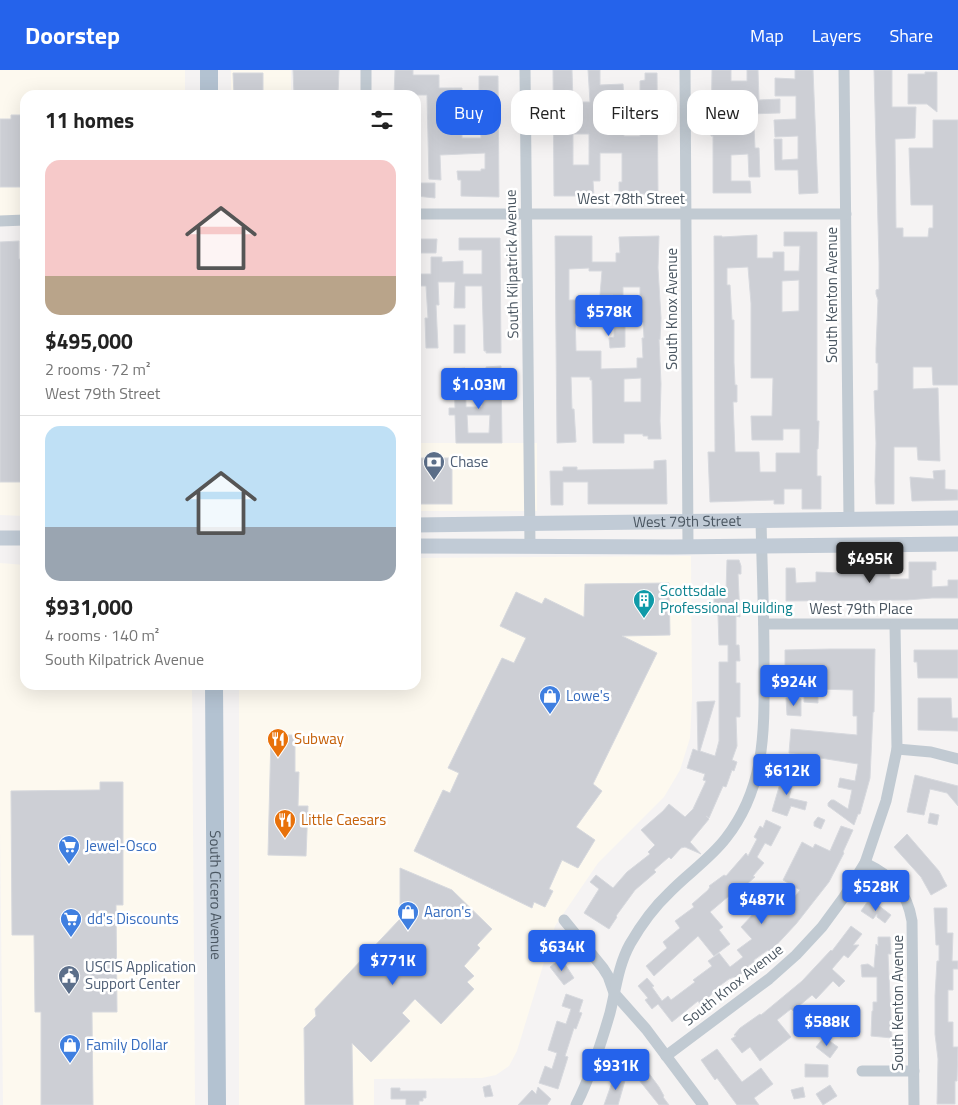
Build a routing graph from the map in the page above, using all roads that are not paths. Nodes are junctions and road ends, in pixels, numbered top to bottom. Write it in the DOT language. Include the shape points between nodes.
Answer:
graph roads {
  1 [pos="209,70"];
  2 [pos="366,70"];
  3 [pos="525,70"];
  4 [pos="685,70"];
  5 [pos="844,70"];
  6 [pos="209,90"];
  7 [pos="366,90"];
  8 [pos="421,214"];
  9 [pos="527,214"];
  10 [pos="686,214"];
  11 [pos="846,214"];
  12 [pos="0,220"];
  13 [pos="20,220"];
  14 [pos="958,518"];
  15 [pos="849,519"];
  16 [pos="688,520"];
  17 [pos="761,520"];
  18 [pos="530,523"];
  19 [pos="421,525"];
  20 [pos="0,538"];
  21 [pos="20,538"];
  22 [pos="958,544"];
  23 [pos="421,546"];
  24 [pos="762,546"];
  25 [pos="530,547"];
  26 [pos="688,547"];
  27 [pos="764,624"];
  28 [pos="958,624"];
  29 [pos="895,625"];
  30 [pos="214,690"];
  31 [pos="897,749"];
  32 [pos="958,759"];
  33 [pos="865,863"];
  34 [pos="564,920"];
  35 [pos="614,993"];
  36 [pos="666,1056"];
  37 [pos="862,1071"];
  38 [pos="914,1071"];
  39 [pos="217,1105"];
  40 [pos="576,1105"];
  41 [pos="703,1105"];
  42 [pos="914,1105"];
  1 -- 6 [label="main road"];
  2 -- 7 [label="street"];
  3 -- 9 [label="street, South Kilpatrick Avenue"];
  4 -- 10 [label="street, South Knox Avenue"];
  5 -- 11 [label="street, South Kenton Avenue"];
  8 -- 9 [label="street, West 78th Street"];
  9 -- 10 [label="street, West 78th Street"];
  9 -- 18 [label="street, South Kilpatrick Avenue"];
  10 -- 11 [label="street, West 78th Street"];
  10 -- 16 [label="street, South Knox Avenue"];
  11 -- 15 [label="street, South Kenton Avenue"];
  12 -- 13 [label="street"];
  14 -- 15 [label="main road, West 79th Street"];
  15 -- 17 [label="main road, West 79th Street"];
  16 -- 17 [label="main road, West 79th Street"];
  16 -- 18 [label="main road, West 79th Street"];
  16 -- 26 [label="street, South Knox Avenue"];
  17 -- 24 [label="street"];
  18 -- 19 [label="main road, West 79th Street"];
  18 -- 25 [label="street, South Kilpatrick Avenue"];
  20 -- 21 [label="main road"];
  22 -- 24 [label="main road, West 79th Street"];
  23 -- 25 [label="main road, West 79th Street"];
  24 -- 26 [label="main road, West 79th Street"];
  24 -- 27 [label="street"];
  25 -- 26 [label="main road, West 79th Street"];
  27 -- 29 [label="street, West 79th Place"];
  27 -- 35 [label="street" via="764,733 753,786 726,838 647,917 623,958"];
  28 -- 29 [label="street, West 79th Place"];
  29 -- 31 [label="street, South Knox Avenue"];
  30 -- 39 [label="main road, South Cicero Avenue"];
  31 -- 32 [label="street" via="931,752"];
  31 -- 33 [label="street, South Knox Avenue" via="886,801"];
  33 -- 36 [label="street, South Knox Avenue" via="822,927 796,955"];
  33 -- 38 [label="street, South Kenton Avenue" via="895,883 910,908"];
  34 -- 35 [label="street" via="603,968"];
  35 -- 36 [label="street"];
  35 -- 40 [label="street"];
  36 -- 41 [label="street"];
  37 -- 38 [label="street"];
  38 -- 42 [label="street, South Kenton Avenue"];
}
